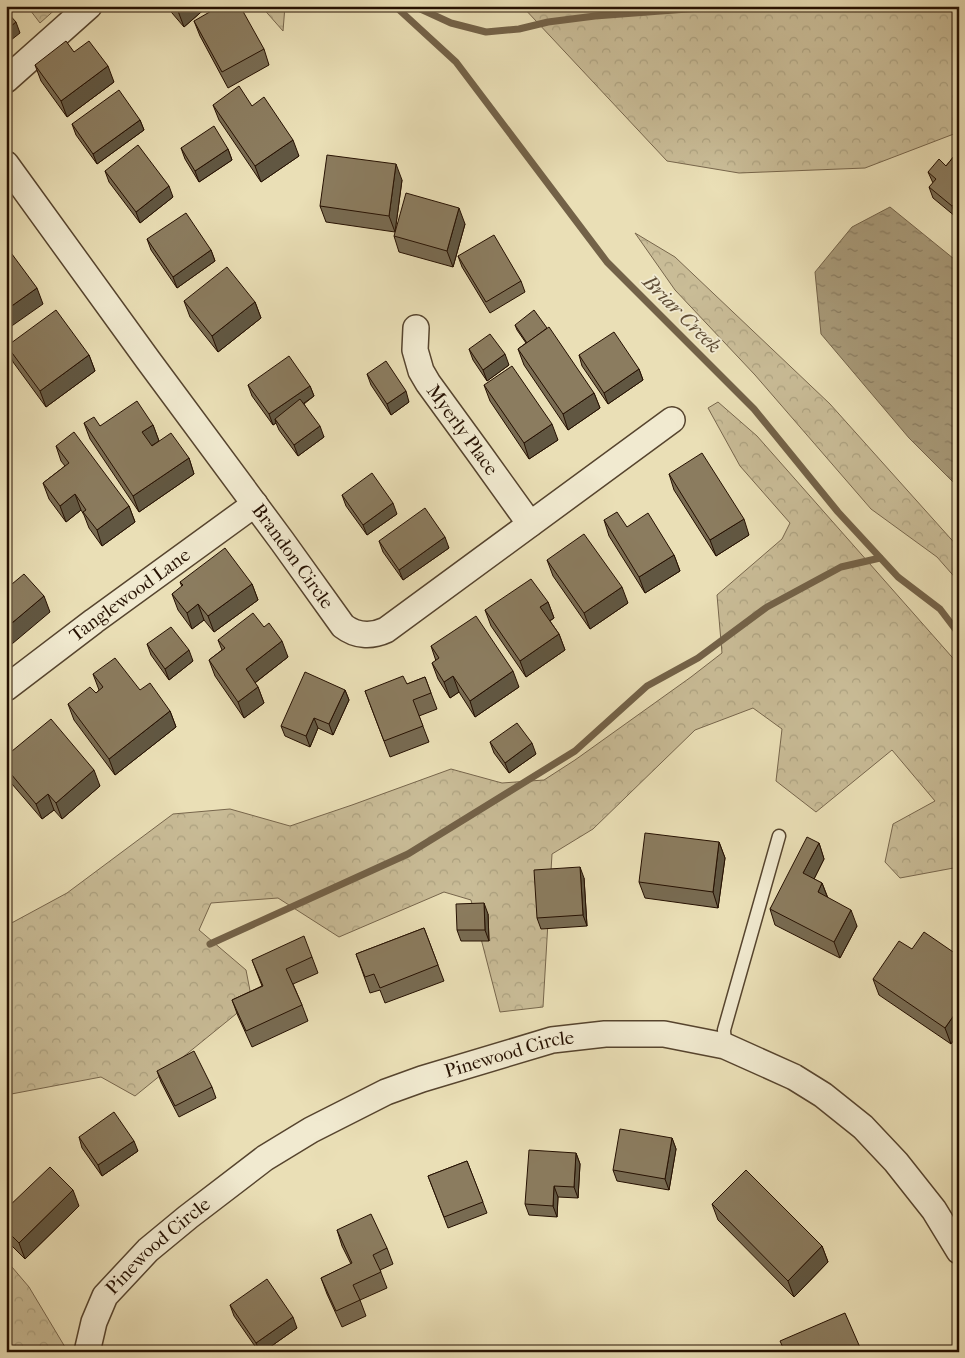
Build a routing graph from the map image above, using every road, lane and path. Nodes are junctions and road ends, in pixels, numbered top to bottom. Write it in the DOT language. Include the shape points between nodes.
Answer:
graph roads {
  1 [pos="88,6"];
  2 [pos="6,80"];
  3 [pos="6,164"];
  4 [pos="416,328"];
  5 [pos="672,420"];
  6 [pos="254,504"];
  7 [pos="530,524"];
  8 [pos="6,688"];
  9 [pos="779,836"];
  10 [pos="725,1046"];
  11 [pos="959,1252"];
  12 [pos="87,1352"];
  1 -- 2 [label="street"];
  3 -- 6 [label="street, Brandon Circle"];
  4 -- 7 [label="street, Myerly Place" via="415,350 428,384"];
  5 -- 7 [label="street, Brandon Circle"];
  6 -- 7 [label="street, Brandon Circle" via="343,626 364,635 386,630"];
  6 -- 8 [label="street, Tanglewood Lane"];
  9 -- 10 [label="lane" via="724,1030"];
  10 -- 11 [label="street, Pinewood Circle" via="794,1077 863,1126 934,1210"];
  10 -- 12 [label="street, Pinewood Circle" via="664,1034 605,1034 552,1040 386,1092 320,1124 265,1158 148,1250 105,1296 94,1322"];
}
